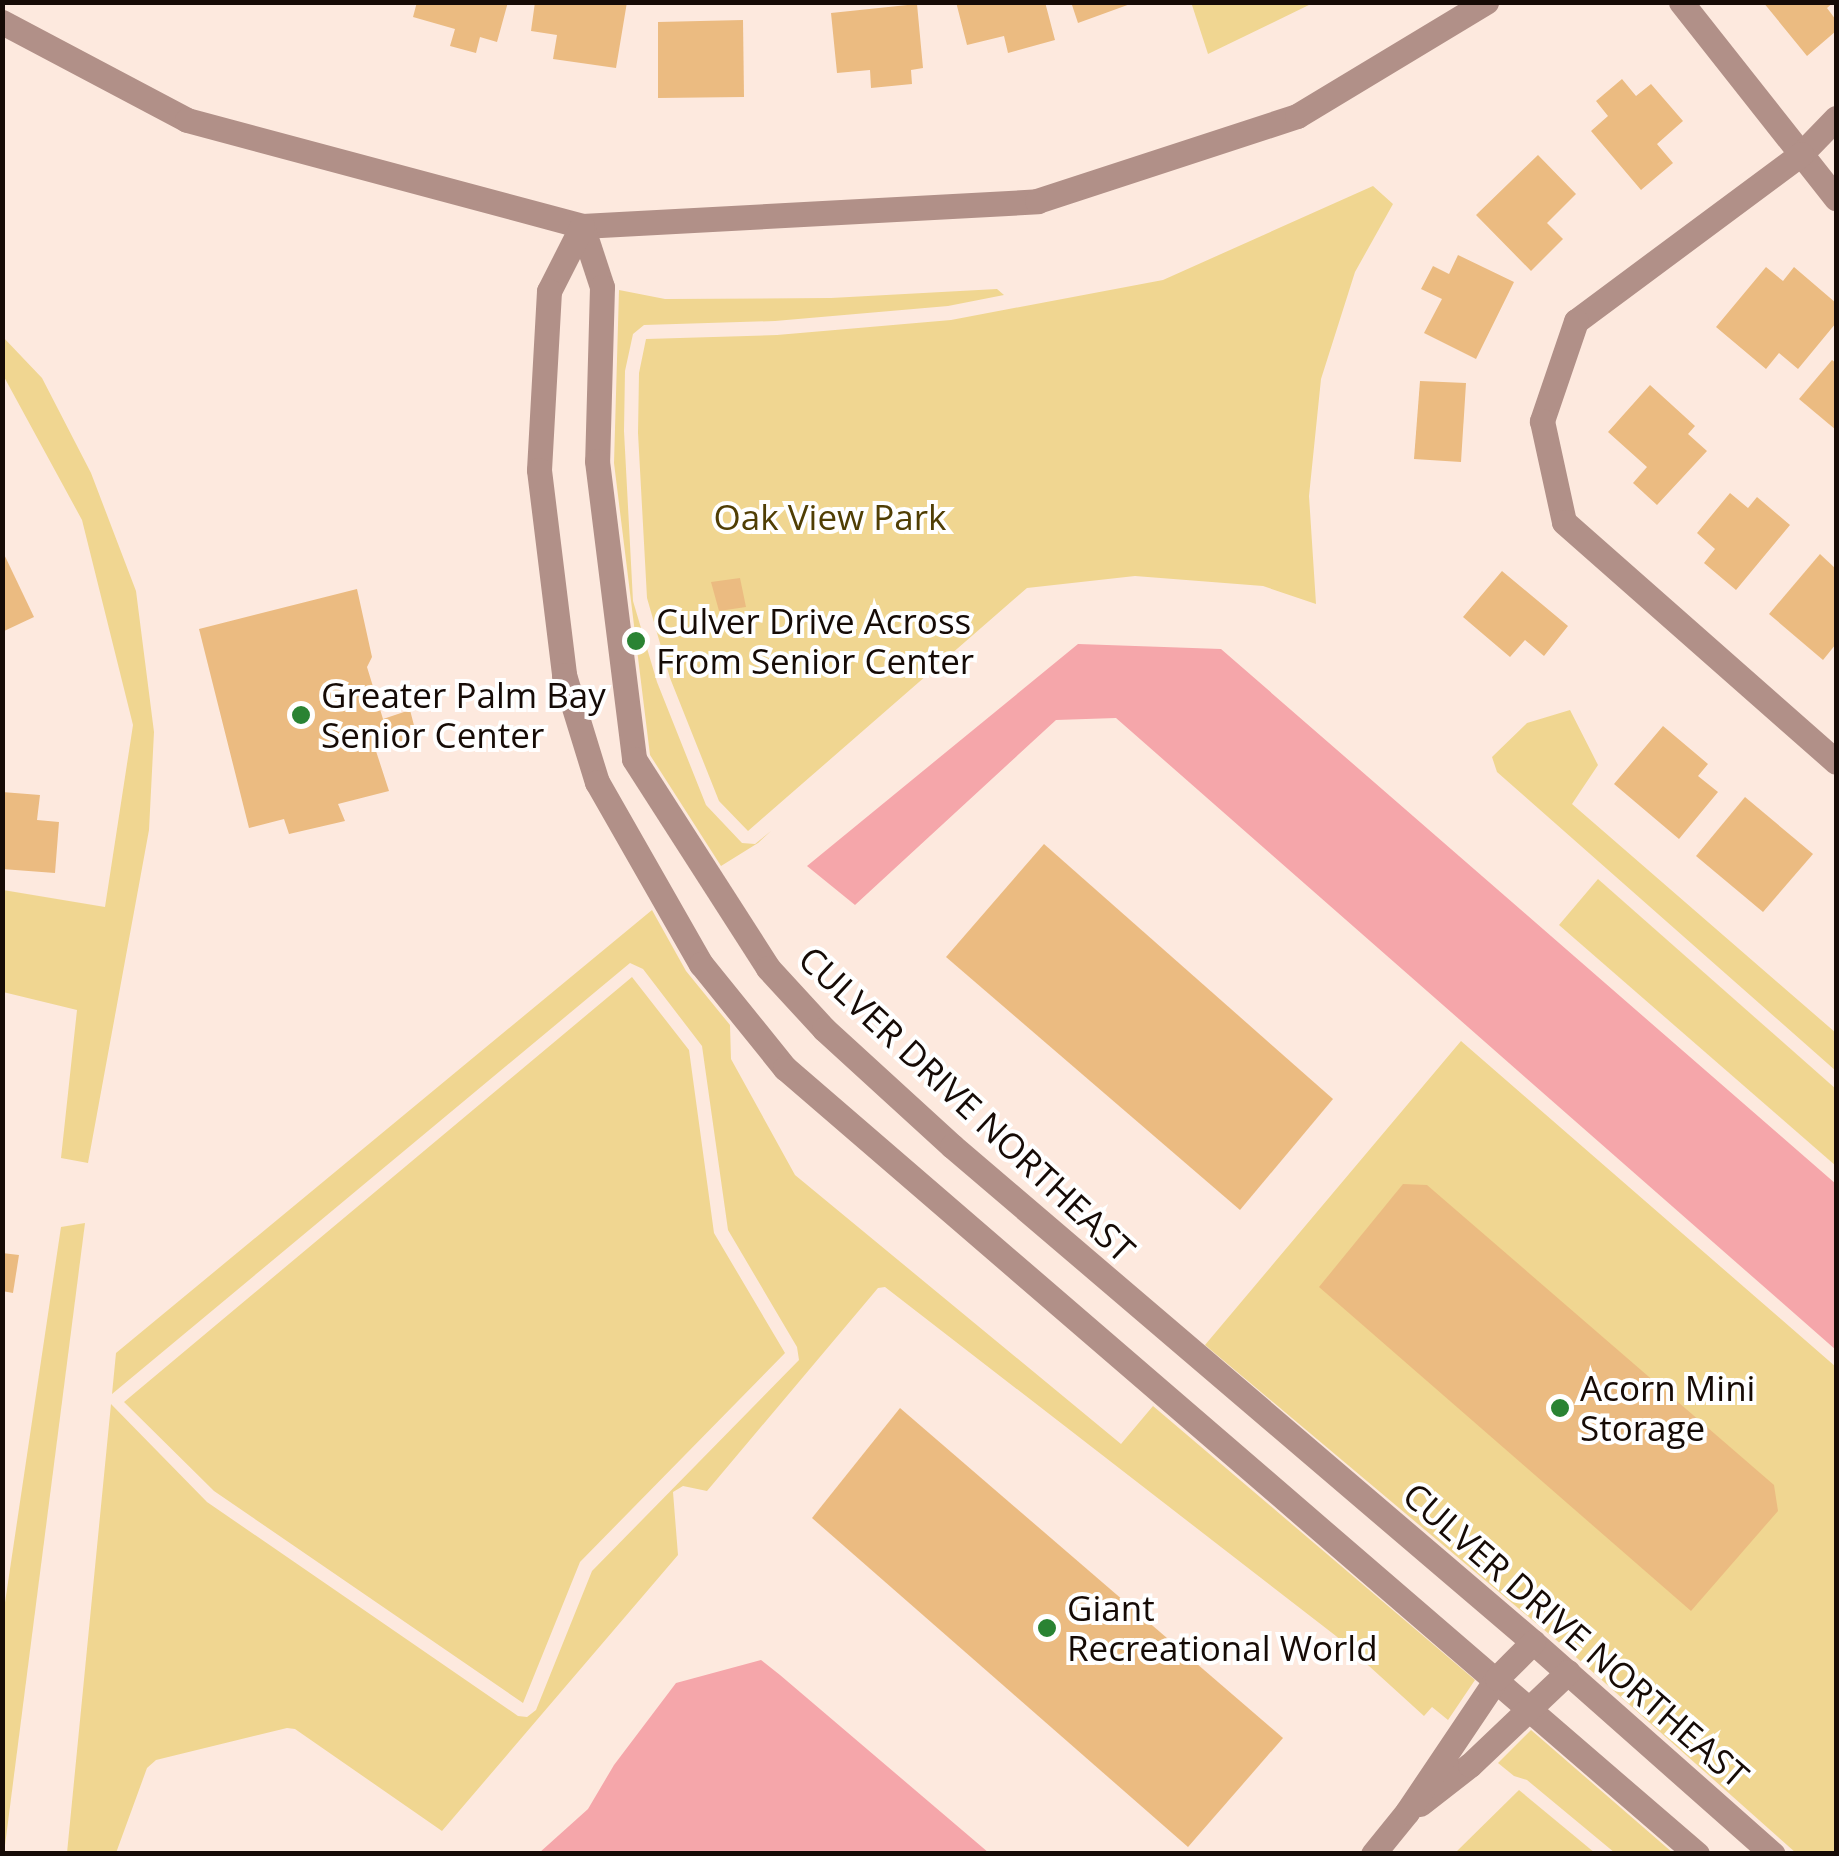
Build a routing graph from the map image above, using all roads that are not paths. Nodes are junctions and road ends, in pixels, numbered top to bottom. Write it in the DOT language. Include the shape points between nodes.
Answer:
graph roads {
  1 [pos="1486,2"];
  2 [pos="1681,2"];
  3 [pos="2,22"];
  4 [pos="1836,118"];
  5 [pos="1801,154"];
  6 [pos="1836,198"];
  7 [pos="582,226"];
  8 [pos="1836,762"];
  9 [pos="1533,1642"];
  10 [pos="1568,1672"];
  11 [pos="1497,1678"];
  12 [pos="1529,1707"];
  13 [pos="1407,1812"];
  14 [pos="1372,1854"];
  15 [pos="1697,1854"];
  16 [pos="1773,1854"];
  1 -- 7 [label="street" via="1296,116 1037,201"];
  2 -- 5 [label="street"];
  3 -- 7 [label="street" via="187,120"];
  4 -- 5 [label="street"];
  5 -- 6 [label="street"];
  5 -- 8 [label="street" via="1576,321 1542,421 1564,522"];
  7 -- 9 [label="street, CULVER DRIVE NORTHEAST" via="602,287 597,462 634,759 768,968 952,1146"];
  7 -- 11 [label="street" via="549,291 540,470 564,676 597,782 700,964 786,1068"];
  9 -- 10 [label="street, CULVER DRIVE NORTHEAST"];
  9 -- 11 [label="street"];
  10 -- 12 [label="street"];
  10 -- 16 [label="street, CULVER DRIVE NORTHEAST"];
  11 -- 12 [label="street"];
  11 -- 13 [label="street"];
  12 -- 13 [label="street" via="1460,1774"];
  12 -- 15 [label="street"];
  13 -- 14 [label="street"];
}
